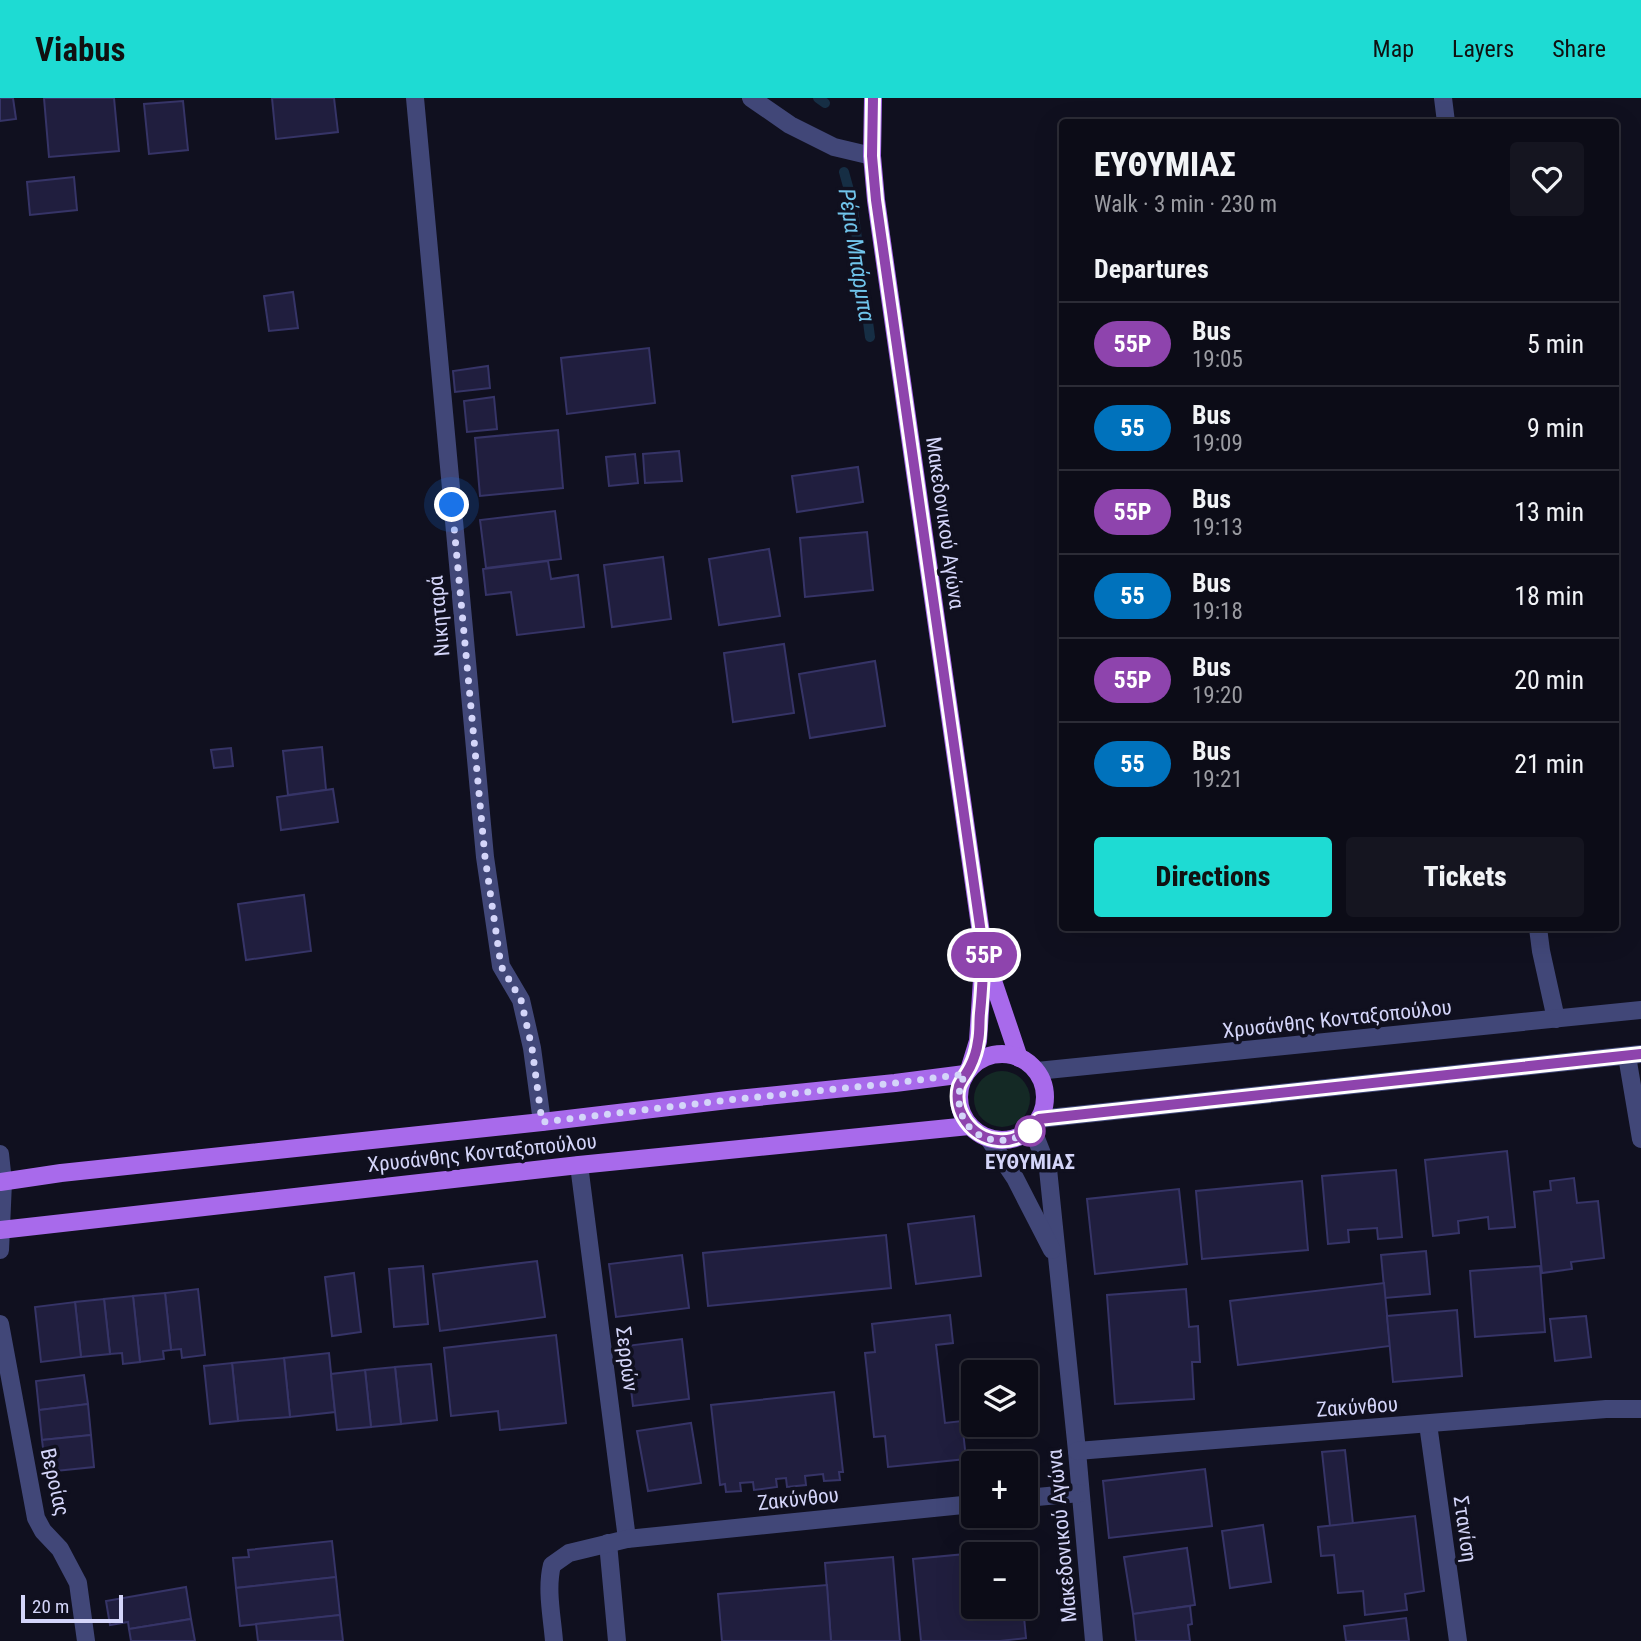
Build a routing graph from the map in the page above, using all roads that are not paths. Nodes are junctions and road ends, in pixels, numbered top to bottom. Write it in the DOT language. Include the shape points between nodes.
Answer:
graph roads {
  1 [pos="415,98"];
  2 [pos="751,98"];
  3 [pos="873,98"];
  4 [pos="1443,98"];
  5 [pos="1446,119"];
  6 [pos="872,156"];
  7 [pos="1538,931"];
  8 [pos="984,954"];
  9 [pos="1641,1010"];
  10 [pos="1556,1019"];
  11 [pos="1634,1055"];
  12 [pos="1019,1058"];
  13 [pos="968,1071"];
  14 [pos="1037,1071"];
  15 [pos="542,1122"];
  16 [pos="1036,1124"];
  17 [pos="969,1126"];
  18 [pos="989,1139"];
  19 [pos="1641,1139"];
  20 [pos="0,1154"];
  21 [pos="579,1165"];
  22 [pos="2,1182"];
  23 [pos="1,1230"];
  24 [pos="0,1250"];
  25 [pos="1056,1259"];
  26 [pos="0,1324"];
  27 [pos="1641,1409"];
  28 [pos="1428,1424"];
  29 [pos="1077,1451"];
  30 [pos="1080,1493"];
  31 [pos="1038,1497"];
  32 [pos="961,1505"];
  33 [pos="628,1539"];
  34 [pos="608,1543"];
  35 [pos="86,1641"];
  36 [pos="554,1641"];
  37 [pos="617,1641"];
  38 [pos="1094,1641"];
  39 [pos="1458,1641"];
  1 -- 15 [label="street, Νικηταρά" via="485,857 501,966 521,1000"];
  2 -- 6 [label="street" via="790,125 834,146"];
  3 -- 6 [label="main road, Μακεδονικού Αγώνα"];
  4 -- 5 [label="street"];
  6 -- 8 [label="main road, Μακεδονικού Αγώνα"];
  7 -- 10 [label="street"];
  8 -- 12 [label="main road"];
  8 -- 13 [label="main road" via="978,1041"];
  9 -- 10 [label="street, Χρυσάνθης Κονταξοπούλου"];
  10 -- 14 [label="street, Χρυσάνθης Κονταξοπούλου"];
  11 -- 16 [label="street"];
  11 -- 19 [label="street"];
  12 -- 13 [label="main road" via="993,1055"];
  12 -- 14 [label="main road"];
  13 -- 15 [label="main road, Χρυσάνθης Κονταξοπούλου"];
  13 -- 17 [label="main road" via="959,1086 958,1101"];
  14 -- 16 [label="main road" via="1045,1095"];
  15 -- 22 [label="main road, Χρυσάνθης Κονταξοπούλου"];
  16 -- 18 [label="main road" via="1012,1140"];
  16 -- 25 [label="street, Μακεδονικού Αγώνα" via="1048,1169"];
  17 -- 18 [label="main road"];
  17 -- 21 [label="main road, Χρυσάνθης Κονταξοπούλου"];
  18 -- 25 [label="street, Μακεδονικού Αγώνα" via="1015,1178"];
  20 -- 22 [label="street"];
  21 -- 23 [label="main road, Χρυσάνθης Κονταξοπούλου"];
  21 -- 33 [label="street, Σερρών"];
  22 -- 23 [label="street"];
  23 -- 24 [label="street"];
  25 -- 29 [label="street, Μακεδονικού Αγώνα"];
  26 -- 35 [label="street, Βεροίας" via="36,1518 78,1583"];
  27 -- 28 [label="street, Ζακύνθου"];
  28 -- 29 [label="street, Ζακύνθου"];
  28 -- 39 [label="street, Στανίση"];
  29 -- 30 [label="street, Μακεδονικού Αγώνα"];
  30 -- 31 [label="street"];
  30 -- 38 [label="street, Μακεδονικού Αγώνα"];
  32 -- 33 [label="street, Ζακύνθου"];
  33 -- 34 [label="street"];
  34 -- 36 [label="street" via="569,1553 552,1565 549,1589"];
  34 -- 37 [label="street"];
}
